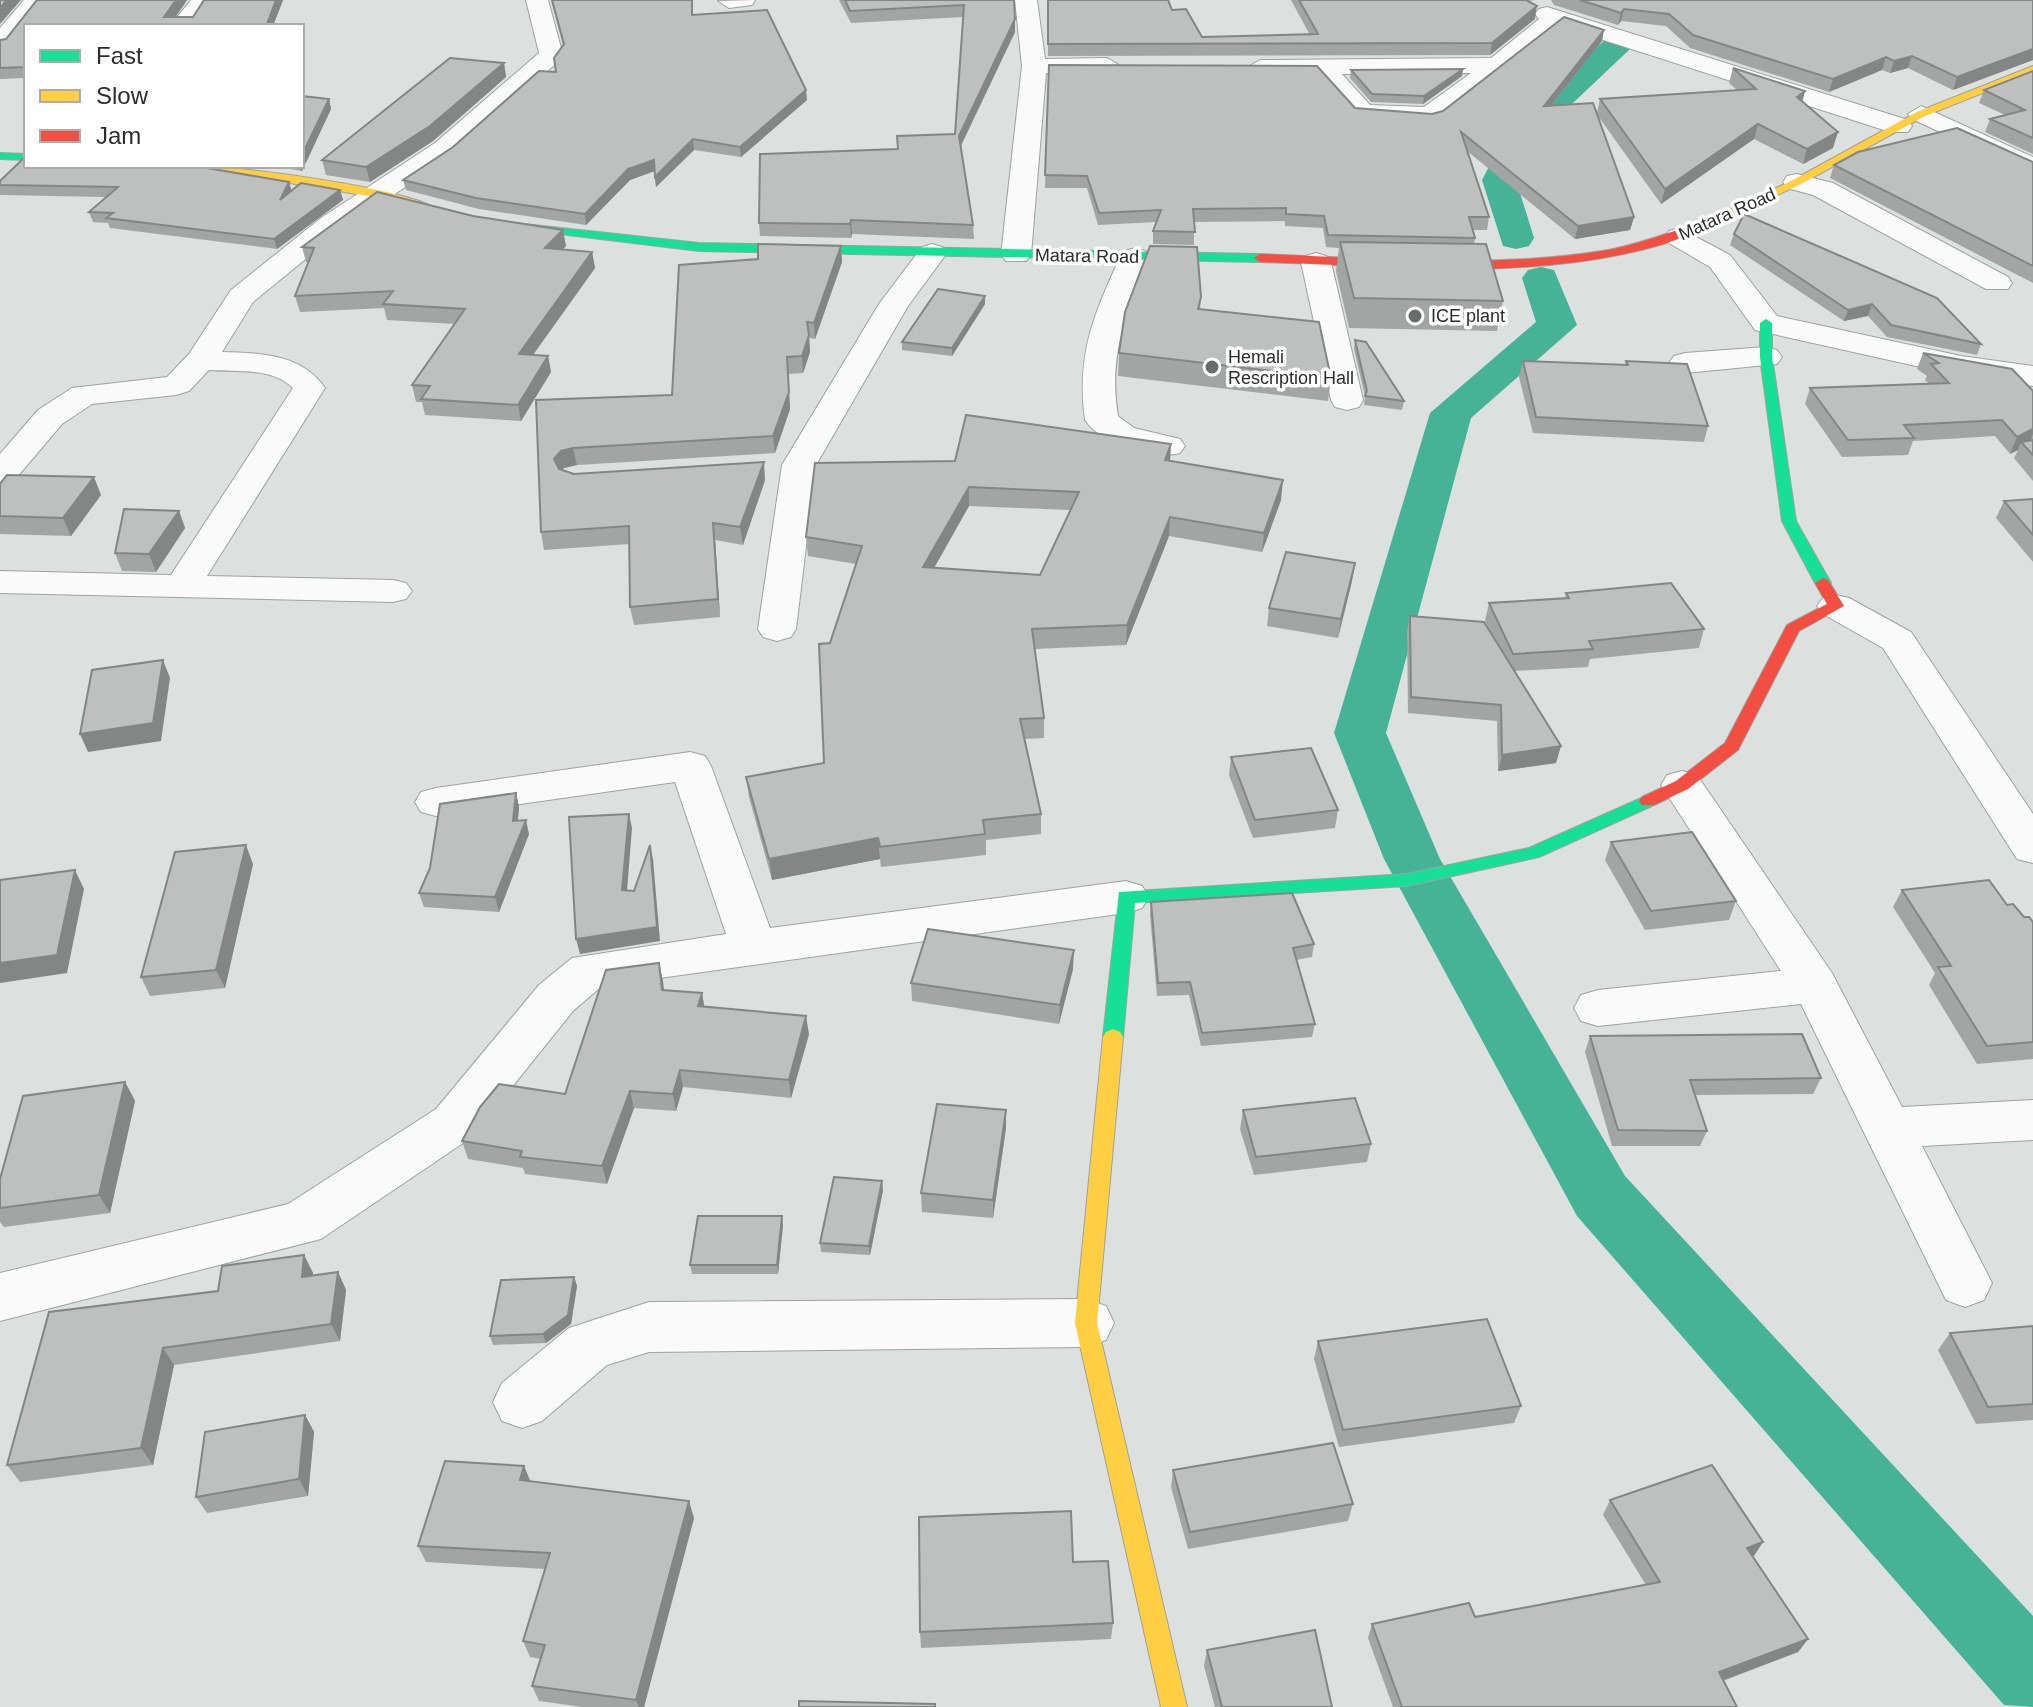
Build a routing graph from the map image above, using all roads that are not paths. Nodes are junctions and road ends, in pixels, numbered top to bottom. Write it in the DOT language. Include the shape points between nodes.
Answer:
graph roads {
  1 [pos="36,0"];
  2 [pos="203,0"];
  3 [pos="537,0"];
  4 [pos="744,0"];
  5 [pos="1026,0"];
  6 [pos="729,1"];
  7 [pos="1553,9"];
  8 [pos="184,24"];
  9 [pos="0,43"];
  10 [pos="1497,65"];
  11 [pos="1034,66"];
  12 [pos="1138,66"];
  13 [pos="1231,67"];
  14 [pos="1324,68"];
  15 [pos="2033,69"];
  16 [pos="1910,120"];
  17 [pos="2033,167"];
  18 [pos="215,168"];
  19 [pos="1797,182"];
  20 [pos="376,194"];
  21 [pos="448,213"];
  22 [pos="492,223"];
  23 [pos="1679,237"];
  24 [pos="932,253"];
  25 [pos="1016,255"];
  26 [pos="1135,257"];
  27 [pos="1316,262"];
  28 [pos="1997,283"];
  29 [pos="1766,323"];
  30 [pos="1766,357"];
  31 [pos="201,360"];
  32 [pos="1685,363"];
  33 [pos="2033,376"];
  34 [pos="1347,400"];
  35 [pos="1168,446"];
  36 [pos="0,476"];
  37 [pos="0,582"];
  38 [pos="182,586"];
  39 [pos="393,591"];
  40 [pos="1836,606"];
  41 [pos="777,629"];
  42 [pos="1682,785"];
  43 [pos="436,802"];
  44 [pos="2033,848"];
  45 [pos="1126,897"];
  46 [pos="754,948"];
  47 [pos="1815,985"];
  48 [pos="1598,1008"];
  49 [pos="2033,1120"];
  50 [pos="1887,1128"];
  51 [pos="1965,1283"];
  52 [pos="0,1297"];
  53 [pos="1086,1323"];
  54 [pos="522,1402"];
  55 [pos="1174,1707"];
  1 -- 9 [label="street"];
  2 -- 8 [label="street"];
  3 -- 20 [label="street" via="551,55 444,149"];
  4 -- 6 [label="street"];
  5 -- 11 [label="street"];
  7 -- 10 [label="street"];
  7 -- 16 [label="street"];
  10 -- 14 [label="street"];
  10 -- 14 [label="street" via="1430,115 1363,112"];
  11 -- 12 [label="street"];
  11 -- 25 [label="street"];
  13 -- 14 [label="street"];
  15 -- 16 [label="main road, Matara Road"];
  16 -- 17 [label="street"];
  16 -- 19 [label="main road, Matara Road"];
  18 -- 20 [label="main road"];
  19 -- 23 [label="main road, Matara Road"];
  19 -- 28 [label="street" via="1823,189"];
  20 -- 21 [label="main road"];
  20 -- 31 [label="street" via="242,296"];
  22 -- 24 [label="main road, Matara Road" via="699,247"];
  23 -- 27 [label="main road, Matara Road" via="1609,255 1516,263"];
  23 -- 29 [label="street" via="1720,261"];
  24 -- 25 [label="main road, Matara Road"];
  24 -- 41 [label="street" via="783,466"];
  25 -- 26 [label="main road, Matara Road"];
  26 -- 27 [label="main road, Matara Road"];
  26 -- 35 [label="street" via="1099,340 1095,385 1102,420 1122,435"];
  27 -- 34 [label="street"];
  29 -- 30 [label="main road"];
  29 -- 33 [label="street" via="1961,366"];
  30 -- 32 [label="street"];
  30 -- 40 [label="main road" via="1789,521"];
  31 -- 36 [label="street" via="178,384 165,388 84,395 50,417"];
  31 -- 38 [label="street" via="283,368 305,379 309,388"];
  37 -- 38 [label="street"];
  38 -- 39 [label="street"];
  40 -- 42 [label="main road" via="1793,628 1732,746"];
  40 -- 44 [label="street" via="1897,640"];
  42 -- 45 [label="main road" via="1533,853 1438,875"];
  42 -- 47 [label="street"];
  43 -- 46 [label="street" via="690,766"];
  45 -- 46 [label="street"];
  45 -- 53 [label="main road"];
  46 -- 52 [label="street" via="589,970 556,998 454,1123 302,1223"];
  47 -- 48 [label="street"];
  47 -- 50 [label="street"];
  49 -- 50 [label="street"];
  50 -- 51 [label="street"];
  53 -- 54 [label="street" via="649,1327 589,1346"];
  53 -- 55 [label="main road"];
}
